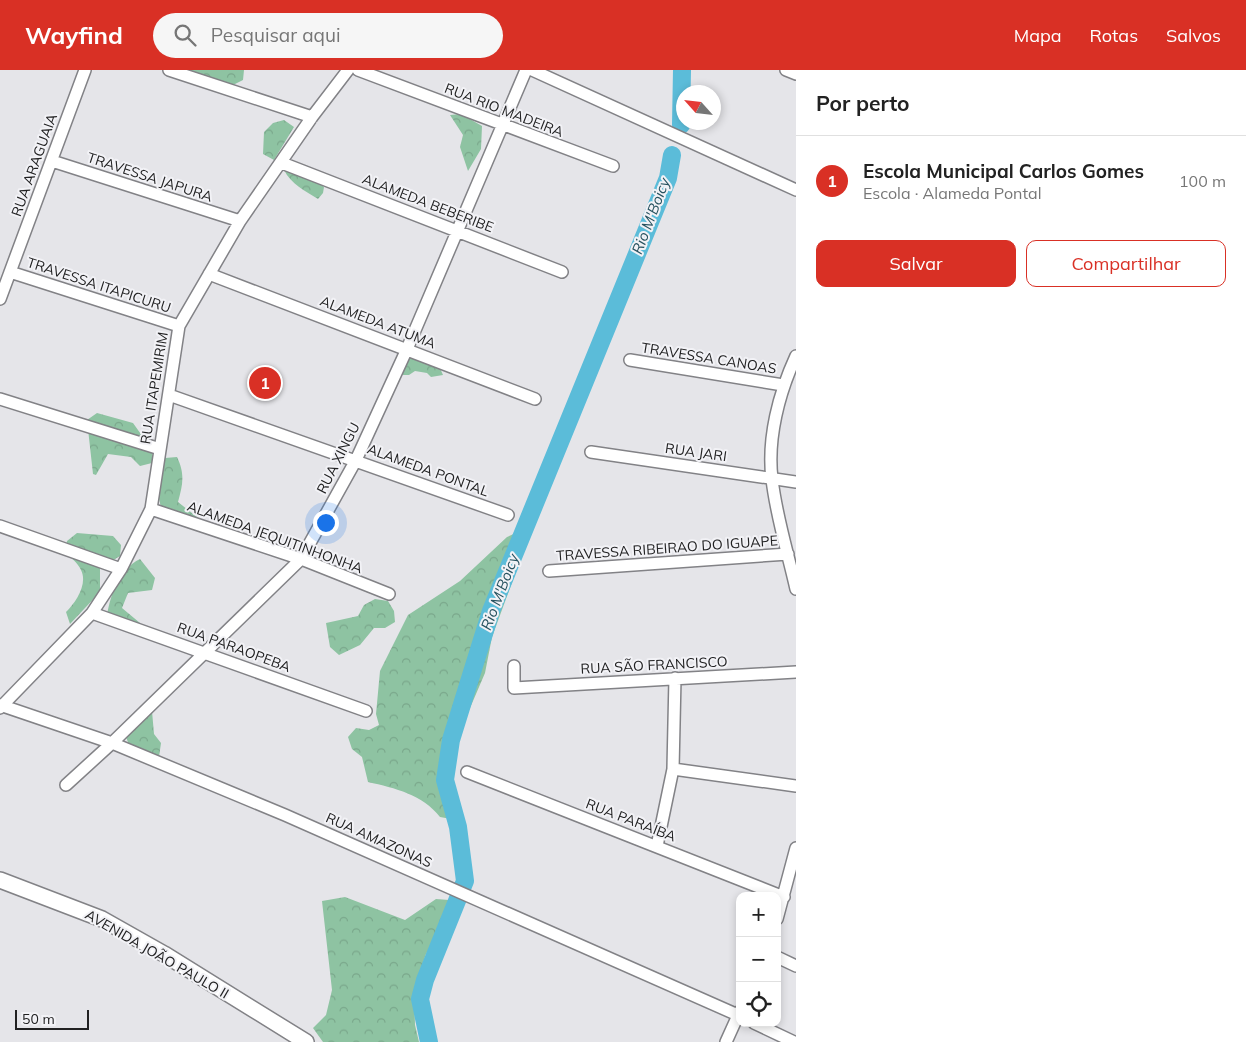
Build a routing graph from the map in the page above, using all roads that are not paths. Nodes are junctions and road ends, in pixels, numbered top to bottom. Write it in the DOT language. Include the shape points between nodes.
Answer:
graph roads {
  1 [pos="85,70"];
  2 [pos="169,70"];
  3 [pos="348,70"];
  4 [pos="358,70"];
  5 [pos="526,70"];
  6 [pos="532,70"];
  7 [pos="786,70"];
  8 [pos="796,74"];
  9 [pos="312,116"];
  10 [pos="502,126"];
  11 [pos="52,161"];
  12 [pos="282,163"];
  13 [pos="612,166"];
  14 [pos="796,190"];
  15 [pos="240,221"];
  16 [pos="458,230"];
  17 [pos="10,272"];
  18 [pos="562,272"];
  19 [pos="209,274"];
  20 [pos="0,299"];
  21 [pos="179,326"];
  22 [pos="406,349"];
  23 [pos="630,360"];
  24 [pos="795,361"];
  25 [pos="783,385"];
  26 [pos="169,395"];
  27 [pos="0,399"];
  28 [pos="535,399"];
  29 [pos="160,450"];
  30 [pos="591,452"];
  31 [pos="356,460"];
  32 [pos="772,479"];
  33 [pos="796,482"];
  34 [pos="150,509"];
  35 [pos="508,515"];
  36 [pos="0,526"];
  37 [pos="788,554"];
  38 [pos="301,559"];
  39 [pos="121,569"];
  40 [pos="549,572"];
  41 [pos="796,589"];
  42 [pos="389,594"];
  43 [pos="92,613"];
  44 [pos="206,652"];
  45 [pos="514,666"];
  46 [pos="796,672"];
  47 [pos="675,678"];
  48 [pos="1,706"];
  49 [pos="366,711"];
  50 [pos="112,744"];
  51 [pos="673,768"];
  52 [pos="467,772"];
  53 [pos="66,785"];
  54 [pos="796,786"];
  55 [pos="657,846"];
  56 [pos="796,848"];
  57 [pos="0,880"];
  58 [pos="784,897"];
  59 [pos="781,906"];
  60 [pos="781,959"];
  61 [pos="796,966"];
  62 [pos="736,1013"];
  63 [pos="736,1020"];
  64 [pos="762,1027"];
  65 [pos="306,1042"];
  66 [pos="726,1042"];
  67 [pos="794,1042"];
  1 -- 11 [label="street, RUA ARAGUAIA"];
  2 -- 9 [label="street"];
  3 -- 9 [label="street, RUA ITAPEMIRIM"];
  4 -- 10 [label="street, RUA RIO MADEIRA"];
  5 -- 10 [label="street, RUA XINGU"];
  6 -- 14 [label="street"];
  7 -- 8 [label="street"];
  9 -- 12 [label="street, RUA ITAPEMIRIM"];
  10 -- 13 [label="street, RUA RIO MADEIRA"];
  10 -- 16 [label="street, RUA XINGU"];
  11 -- 15 [label="street, TRAVESSA JAPURA"];
  11 -- 17 [label="street, RUA ARAGUAIA"];
  12 -- 15 [label="street, RUA ITAPEMIRIM"];
  12 -- 16 [label="street, ALAMEDA BEBERIBE"];
  15 -- 19 [label="street, RUA ITAPEMIRIM"];
  16 -- 18 [label="street, ALAMEDA BEBERIBE"];
  16 -- 22 [label="street, RUA XINGU"];
  17 -- 20 [label="street, RUA ARAGUAIA"];
  17 -- 21 [label="street, TRAVESSA ITAPICURU"];
  19 -- 21 [label="street, RUA ITAPEMIRIM"];
  19 -- 22 [label="street, ALAMEDA ATUMA"];
  21 -- 26 [label="street, RUA ITAPEMIRIM"];
  22 -- 28 [label="street, ALAMEDA ATUMA"];
  22 -- 31 [label="street, RUA XINGU"];
  23 -- 25 [label="street, TRAVESSA CANOAS"];
  24 -- 25 [label="street"];
  25 -- 32 [label="street" via="772,434"];
  26 -- 29 [label="street, RUA ITAPEMIRIM"];
  26 -- 31 [label="street, ALAMEDA PONTAL"];
  27 -- 29 [label="street"];
  29 -- 34 [label="street, RUA ITAPEMIRIM"];
  30 -- 32 [label="street, RUA JARI"];
  31 -- 35 [label="street, ALAMEDA PONTAL"];
  31 -- 38 [label="street, RUA XINGU"];
  32 -- 33 [label="street, RUA JARI"];
  32 -- 37 [label="street"];
  34 -- 38 [label="street, ALAMEDA JEQUITINHONHA"];
  34 -- 39 [label="street, RUA ITAPEMIRIM"];
  36 -- 39 [label="street"];
  37 -- 40 [label="street, TRAVESSA RIBEIRAO DO IGUAPE"];
  37 -- 41 [label="street"];
  38 -- 42 [label="street, ALAMEDA JEQUITINHONHA"];
  38 -- 44 [label="street, RUA XINGU"];
  39 -- 43 [label="street, RUA ITAPEMIRIM"];
  43 -- 44 [label="street, RUA PARAOPEBA"];
  43 -- 48 [label="street, RUA ITAPEMIRIM"];
  44 -- 49 [label="street, RUA PARAOPEBA"];
  44 -- 50 [label="street, RUA XINGU"];
  45 -- 47 [label="street, RUA SÃO FRANCISCO" via="514,688"];
  46 -- 47 [label="street, RUA SÃO FRANCISCO"];
  47 -- 51 [label="street"];
  48 -- 50 [label="street, RUA AMAZONAS"];
  50 -- 53 [label="street, RUA XINGU"];
  50 -- 62 [label="street, RUA AMAZONAS" via="285,815"];
  51 -- 54 [label="street"];
  51 -- 55 [label="street"];
  52 -- 55 [label="street, RUA PARAÍBA"];
  55 -- 58 [label="street, RUA PARAÍBA"];
  56 -- 58 [label="street"];
  57 -- 65 [label="main road, AVENIDA JOÃO PAULO II" via="102,919"];
  58 -- 59 [label="street"];
  60 -- 61 [label="street"];
  63 -- 66 [label="street"];
  64 -- 67 [label="street"];
}
